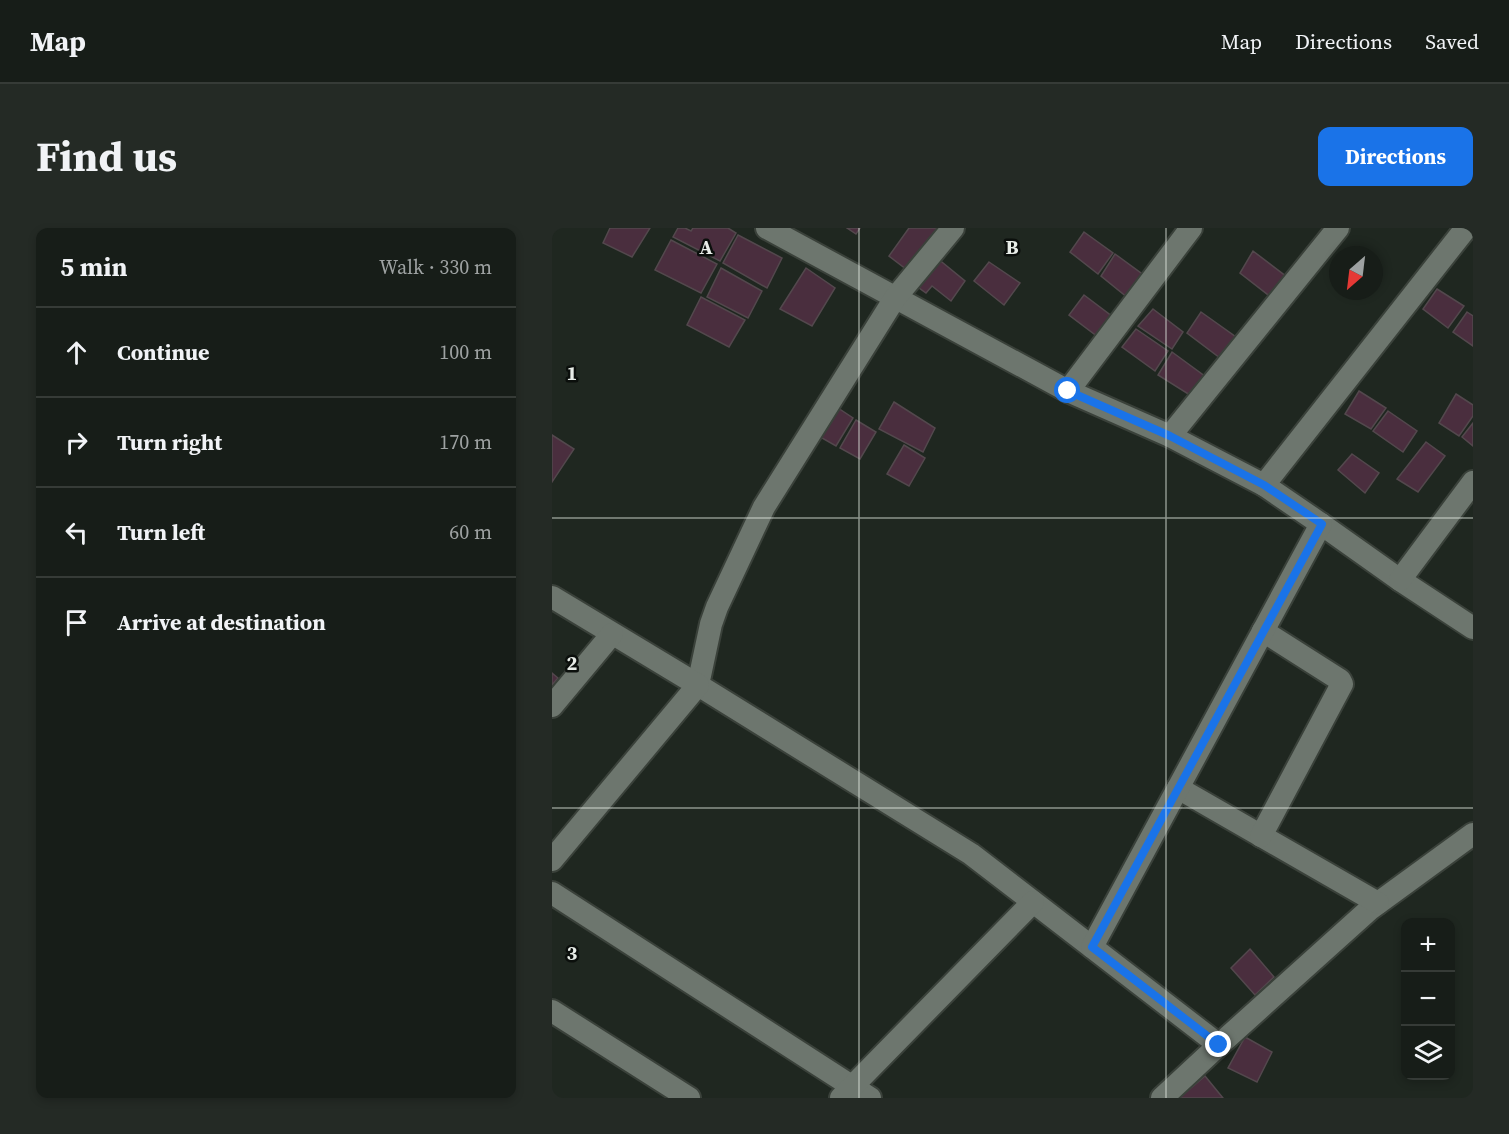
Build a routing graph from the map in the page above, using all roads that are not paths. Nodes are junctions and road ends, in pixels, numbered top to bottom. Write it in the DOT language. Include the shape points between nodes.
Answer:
graph roads {
  1 [pos="767,228"];
  2 [pos="953,228"];
  3 [pos="1191,228"];
  4 [pos="1338,228"];
  5 [pos="1466,228"];
  6 [pos="895,298"];
  7 [pos="1068,391"];
  8 [pos="1170,436"];
  9 [pos="1473,482"];
  10 [pos="1264,485"];
  11 [pos="1322,524"];
  12 [pos="1400,580"];
  13 [pos="552,597"];
  14 [pos="1473,628"];
  15 [pos="1263,631"];
  16 [pos="612,634"];
  17 [pos="698,685"];
  18 [pos="552,706"];
  19 [pos="1178,788"];
  20 [pos="1473,834"];
  21 [pos="1261,836"];
  22 [pos="552,860"];
  23 [pos="552,893"];
  24 [pos="1033,902"];
  25 [pos="1378,903"];
  26 [pos="1092,947"];
  27 [pos="552,1011"];
  28 [pos="1219,1045"];
  29 [pos="855,1094"];
  30 [pos="689,1098"];
  31 [pos="1162,1098"];
  1 -- 6 [label="street"];
  2 -- 6 [label="street"];
  3 -- 7 [label="street"];
  4 -- 8 [label="street"];
  5 -- 10 [label="street"];
  6 -- 7 [label="street"];
  6 -- 17 [label="street" via="764,507 717,607"];
  7 -- 8 [label="street"];
  8 -- 10 [label="street"];
  9 -- 12 [label="street"];
  10 -- 11 [label="street"];
  11 -- 12 [label="street"];
  11 -- 15 [label="street"];
  12 -- 14 [label="street"];
  13 -- 16 [label="street"];
  15 -- 19 [label="street"];
  15 -- 21 [label="street" via="1342,684"];
  16 -- 17 [label="street"];
  16 -- 18 [label="street"];
  17 -- 22 [label="street"];
  17 -- 24 [label="street" via="971,854"];
  19 -- 21 [label="street"];
  19 -- 26 [label="street"];
  20 -- 25 [label="street"];
  21 -- 25 [label="street"];
  23 -- 29 [label="street"];
  24 -- 26 [label="street"];
  24 -- 29 [label="street"];
  25 -- 28 [label="street"];
  26 -- 28 [label="street"];
  27 -- 30 [label="street"];
  28 -- 31 [label="street"];
}
